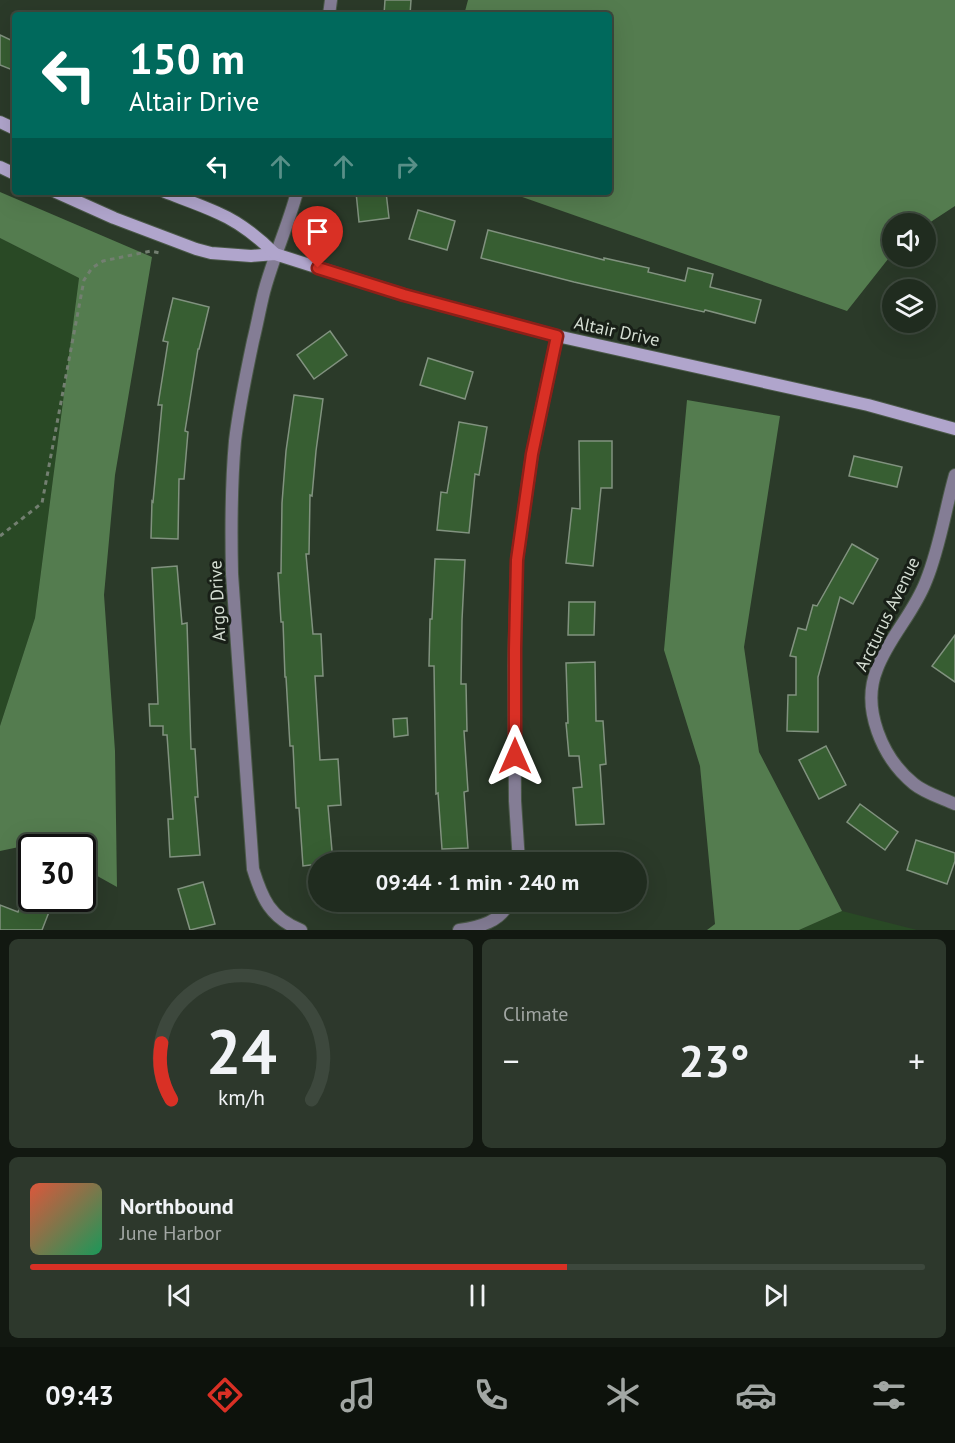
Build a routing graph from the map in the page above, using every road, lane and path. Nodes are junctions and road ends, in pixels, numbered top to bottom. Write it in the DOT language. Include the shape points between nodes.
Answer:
graph roads {
  1 [pos="63,195"];
  2 [pos="173,195"];
  3 [pos="296,195"];
  4 [pos="159,254"];
  5 [pos="275,254"];
  6 [pos="557,336"];
  7 [pos="955,429"];
  8 [pos="955,475"];
  9 [pos="0,536"];
  10 [pos="955,804"];
  11 [pos="518,852"];
  12 [pos="502,912"];
  13 [pos="301,930"];
  14 [pos="459,930"];
  1 -- 5 [label="street, Altair Drive" via="196,249 251,256"];
  2 -- 5 [label="street, Altair Drive" via="219,213"];
  3 -- 5 [label="street, Argo Drive"];
  4 -- 9 [label="path" via="152,251 103,261 84,280 42,503"];
  5 -- 6 [label="street, Altair Drive" via="404,295"];
  5 -- 13 [label="street, Argo Drive" via="250,353 237,431 232,574 253,869 274,914"];
  6 -- 7 [label="street, Altair Drive" via="868,405"];
  6 -- 11 [label="street" via="532,454 517,560 514,688"];
  8 -- 10 [label="street, Arcturus Avenue" via="926,581 876,669 871,689 876,727 889,757 914,784"];
  12 -- 14 [label="street" via="476,928"];
}
